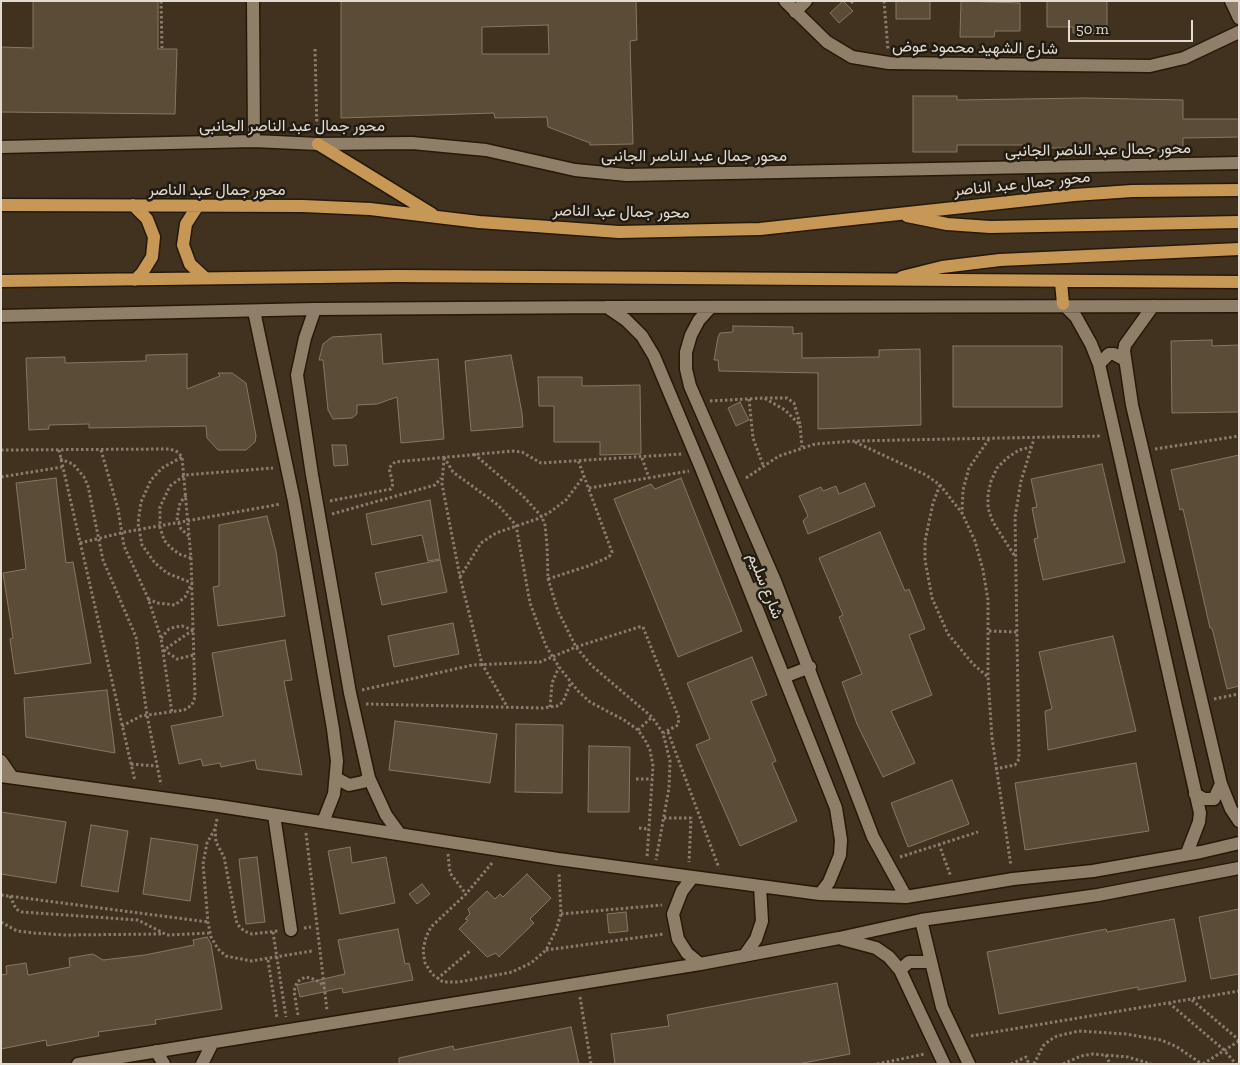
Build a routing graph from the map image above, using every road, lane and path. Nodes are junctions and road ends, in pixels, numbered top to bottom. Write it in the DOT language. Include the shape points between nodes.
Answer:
graph roads {
  1 [pos="161,1"];
  2 [pos="253,1"];
  3 [pos="785,1"];
  4 [pos="806,1"];
  5 [pos="884,1"];
  6 [pos="1231,1"];
  7 [pos="795,12"];
  8 [pos="1239,18"];
  9 [pos="1239,32"];
  10 [pos="162,48"];
  11 [pos="315,49"];
  12 [pos="889,63"];
  13 [pos="254,141"];
  14 [pos="318,144"];
  15 [pos="1,147"];
  16 [pos="1239,163"];
  17 [pos="1239,190"];
  18 [pos="1,205"];
  19 [pos="133,205"];
  20 [pos="197,207"];
  21 [pos="900,215"];
  22 [pos="436,217"];
  23 [pos="1239,222"];
  24 [pos="1239,249"];
  25 [pos="205,278"];
  26 [pos="135,280"];
  27 [pos="885,281"];
  28 [pos="1,282"];
  29 [pos="1061,282"];
  30 [pos="1239,282"];
  31 [pos="1063,304"];
  32 [pos="1153,306"];
  33 [pos="1239,306"];
  34 [pos="607,307"];
  35 [pos="711,307"];
  36 [pos="315,309"];
  37 [pos="254,311"];
  38 [pos="1,316"];
  39 [pos="1125,360"];
  40 [pos="1099,364"];
  41 [pos="764,398"];
  42 [pos="749,399"];
  43 [pos="697,402"];
  44 [pos="800,425"];
  45 [pos="1115,436"];
  46 [pos="1239,436"];
  47 [pos="989,439"];
  48 [pos="1034,439"];
  49 [pos="854,441"];
  50 [pos="802,447"];
  51 [pos="1031,447"];
  52 [pos="1,450"];
  53 [pos="59,450"];
  54 [pos="100,450"];
  55 [pos="1144,450"];
  56 [pos="695,452"];
  57 [pos="474,454"];
  58 [pos="182,457"];
  59 [pos="444,457"];
  60 [pos="642,458"];
  61 [pos="60,459"];
  62 [pos="578,460"];
  63 [pos="763,465"];
  64 [pos="62,466"];
  65 [pos="701,468"];
  66 [pos="288,472"];
  67 [pos="727,473"];
  68 [pos="185,475"];
  69 [pos="312,475"];
  70 [pos="584,476"];
  71 [pos="1,477"];
  72 [pos="441,478"];
  73 [pos="649,478"];
  74 [pos="706,481"];
  75 [pos="940,485"];
  76 [pos="589,488"];
  77 [pos="735,489"];
  78 [pos="187,495"];
  79 [pos="294,501"];
  80 [pos="317,504"];
  81 [pos="962,513"];
  82 [pos="319,517"];
  83 [pos="542,517"];
  84 [pos="189,522"];
  85 [pos="178,524"];
  86 [pos="516,526"];
  87 [pos="160,527"];
  88 [pos="139,530"];
  89 [pos="121,533"];
  90 [pos="190,537"];
  91 [pos="98,538"];
  92 [pos="80,543"];
  93 [pos="1015,555"];
  94 [pos="191,558"];
  95 [pos="460,577"];
  96 [pos="548,578"];
  97 [pos="775,581"];
  98 [pos="192,583"];
  99 [pos="750,591"];
  100 [pos="148,598"];
  101 [pos="194,630"];
  102 [pos="989,631"];
  103 [pos="1017,632"];
  104 [pos="161,638"];
  105 [pos="576,647"];
  106 [pos="164,650"];
  107 [pos="194,656"];
  108 [pos="552,657"];
  109 [pos="482,664"];
  110 [pos="559,667"];
  111 [pos="810,667"];
  112 [pos="784,677"];
  113 [pos="988,677"];
  114 [pos="571,682"];
  115 [pos="367,689"];
  116 [pos="1239,694"];
  117 [pos="1201,702"];
  118 [pos="352,704"];
  119 [pos="550,707"];
  120 [pos="508,708"];
  121 [pos="172,713"];
  122 [pos="147,715"];
  123 [pos="652,717"];
  124 [pos="122,726"];
  125 [pos="638,730"];
  126 [pos="668,732"];
  127 [pos="663,734"];
  128 [pos="1,761"];
  129 [pos="131,764"];
  130 [pos="157,766"];
  131 [pos="996,769"];
  132 [pos="7,776"];
  133 [pos="336,778"];
  134 [pos="369,778"];
  135 [pos="636,779"];
  136 [pos="652,779"];
  137 [pos="1221,784"];
  138 [pos="1195,794"];
  139 [pos="138,796"];
  140 [pos="164,800"];
  141 [pos="219,806"];
  142 [pos="274,815"];
  143 [pos="664,818"];
  144 [pos="304,820"];
  145 [pos="1239,821"];
  146 [pos="323,822"];
  147 [pos="639,828"];
  148 [pos="215,829"];
  149 [pos="649,830"];
  150 [pos="978,832"];
  151 [pos="399,833"];
  152 [pos="450,841"];
  153 [pos="1239,843"];
  154 [pos="939,844"];
  155 [pos="503,850"];
  156 [pos="1187,853"];
  157 [pos="558,859"];
  158 [pos="885,861"];
  159 [pos="1239,868"];
  160 [pos="650,872"];
  161 [pos="690,878"];
  162 [pos="1013,879"];
  163 [pos="725,883"];
  164 [pos="760,886"];
  165 [pos="955,889"];
  166 [pos="466,894"];
  167 [pos="820,894"];
  168 [pos="1,895"];
  169 [pos="10,896"];
  170 [pos="906,897"];
  171 [pos="675,904"];
  172 [pos="561,914"];
  173 [pos="921,920"];
  174 [pos="1,922"];
  175 [pos="208,922"];
  176 [pos="311,927"];
  177 [pos="291,930"];
  178 [pos="272,932"];
  179 [pos="210,933"];
  180 [pos="677,933"];
  181 [pos="162,934"];
  182 [pos="839,938"];
  183 [pos="546,950"];
  184 [pos="312,951"];
  185 [pos="470,951"];
  186 [pos="744,956"];
  187 [pos="275,958"];
  188 [pos="268,960"];
  189 [pos="930,962"];
  190 [pos="700,964"];
  191 [pos="900,970"];
  192 [pos="437,979"];
  193 [pos="578,984"];
  194 [pos="324,987"];
  195 [pos="1239,991"];
  196 [pos="1192,1000"];
  197 [pos="1169,1003"];
  198 [pos="329,1023"];
  199 [pos="290,1030"];
  200 [pos="956,1038"];
  201 [pos="1239,1040"];
  202 [pos="213,1042"];
  203 [pos="156,1050"];
  204 [pos="1224,1050"];
  205 [pos="938,1051"];
  206 [pos="1106,1055"];
  207 [pos="78,1064"];
  208 [pos="164,1064"];
  209 [pos="202,1064"];
  210 [pos="591,1064"];
  211 [pos="876,1064"];
  212 [pos="944,1064"];
  213 [pos="969,1064"];
  214 [pos="1011,1064"];
  215 [pos="1029,1064"];
  216 [pos="1034,1064"];
  217 [pos="1063,1064"];
  218 [pos="1110,1064"];
  219 [pos="1151,1064"];
  220 [pos="1203,1064"];
  221 [pos="1236,1064"];
  1 -- 10 [label="path"];
  2 -- 13 [label="street"];
  3 -- 7 [label="street, شارع الشهيد محمود عوض"];
  4 -- 7 [label="street"];
  5 -- 12 [label="path"];
  6 -- 8 [label="street"];
  7 -- 12 [label="street, شارع الشهيد محمود عوض" via="827,42 852,57"];
  9 -- 12 [label="street, شارع الشهيد محمود عوض" via="1184,58 1150,66"];
  11 -- 14 [label="path"];
  13 -- 14 [label="street, محور جمال عبد الناصر الجانبى"];
  13 -- 15 [label="street, محور جمال عبد الناصر الجانبى"];
  14 -- 16 [label="street, محور جمال عبد الناصر الجانبى" via="449,145 575,170 627,175"];
  14 -- 22 [label="main road"];
  17 -- 21 [label="main road, محور جمال عبد الناصر" via="1074,195"];
  18 -- 19 [label="main road, محور جمال عبد الناصر"];
  19 -- 20 [label="main road, محور جمال عبد الناصر"];
  19 -- 26 [label="main road" via="146,219 154,237 152,256"];
  20 -- 22 [label="main road, محور جمال عبد الناصر" via="303,206 370,209"];
  20 -- 25 [label="main road" via="186,224 183,245 190,264"];
  21 -- 22 [label="main road, محور جمال عبد الناصر" via="760,229 619,232"];
  21 -- 23 [label="main road" via="990,228"];
  24 -- 27 [label="main road" via="1000,260 942,267"];
  25 -- 26 [label="main road"];
  25 -- 27 [label="main road" via="397,276"];
  26 -- 28 [label="main road"];
  27 -- 29 [label="main road"];
  29 -- 30 [label="main road"];
  29 -- 31 [label="main road"];
  31 -- 32 [label="street"];
  31 -- 35 [label="street"];
  31 -- 40 [label="street" via="1076,317"];
  32 -- 33 [label="street"];
  32 -- 39 [label="street" via="1125,344"];
  34 -- 35 [label="street"];
  34 -- 36 [label="street"];
  34 -- 56 [label="street, شارع سليم" via="642,336 654,356"];
  35 -- 43 [label="street, شارع سليم" via="699,320 686,352 686,369"];
  36 -- 37 [label="street"];
  36 -- 69 [label="street" via="304,338 297,376"];
  37 -- 38 [label="street"];
  37 -- 66 [label="street"];
  39 -- 40 [label="street" via="1109,354"];
  39 -- 55 [label="street"];
  40 -- 45 [label="street"];
  41 -- 42 [label="path"];
  41 -- 44 [label="path" via="785,410"];
  41 -- 44 [label="path" via="787,398 794,403"];
  42 -- 43 [label="path"];
  42 -- 63 [label="path" via="750,425"];
  43 -- 67 [label="street, شارع سليم"];
  44 -- 50 [label="path"];
  45 -- 48 [label="path"];
  45 -- 138 [label="street"];
  46 -- 55 [label="path"];
  47 -- 48 [label="path"];
  47 -- 49 [label="path"];
  47 -- 81 [label="path" via="970,468 963,490"];
  48 -- 51 [label="path"];
  49 -- 50 [label="path"];
  49 -- 75 [label="path" via="906,464"];
  50 -- 63 [label="path"];
  51 -- 93 [label="path" via="1017,499"];
  51 -- 93 [label="path" via="1019,450 997,468 988,494 993,522"];
  52 -- 53 [label="path"];
  53 -- 54 [label="path"];
  53 -- 61 [label="path"];
  54 -- 58 [label="path" via="174,450"];
  54 -- 89 [label="path" via="118,509"];
  55 -- 117 [label="street"];
  56 -- 60 [label="path"];
  56 -- 65 [label="street, شارع سليم"];
  57 -- 59 [label="path"];
  57 -- 62 [label="path" via="512,451 522,452 541,463"];
  57 -- 83 [label="path"];
  58 -- 68 [label="path"];
  58 -- 88 [label="path" via="162,468 146,487 139,509"];
  59 -- 72 [label="path"];
  59 -- 80 [label="path" via="395,462 389,468 393,484 390,489"];
  59 -- 86 [label="path" via="453,472 498,505"];
  60 -- 62 [label="path"];
  60 -- 73 [label="path"];
  61 -- 64 [label="path"];
  61 -- 91 [label="path" via="73,464 84,477"];
  62 -- 70 [label="path"];
  63 -- 77 [label="path"];
  64 -- 71 [label="path"];
  64 -- 92 [label="path"];
  65 -- 73 [label="path"];
  65 -- 74 [label="street, شارع سليم"];
  66 -- 68 [label="path"];
  66 -- 69 [label="street"];
  66 -- 79 [label="street"];
  67 -- 74 [label="street"];
  67 -- 77 [label="street, شارع سليم"];
  68 -- 78 [label="path"];
  68 -- 87 [label="path" via="164,495"];
  69 -- 80 [label="street"];
  70 -- 76 [label="path"];
  70 -- 83 [label="path" via="566,500"];
  72 -- 82 [label="path" via="435,485"];
  72 -- 95 [label="path"];
  73 -- 76 [label="path"];
  74 -- 99 [label="street, شارع سليم"];
  75 -- 81 [label="path"];
  75 -- 113 [label="path" via="925,541 932,598 954,642"];
  76 -- 96 [label="path" via="612,552 609,557 595,563"];
  77 -- 97 [label="street, شارع سليم"];
  78 -- 84 [label="path"];
  78 -- 85 [label="path" via="178,508"];
  79 -- 84 [label="path"];
  79 -- 133 [label="street" via="333,729"];
  80 -- 82 [label="street"];
  81 -- 102 [label="path" via="983,570"];
  82 -- 118 [label="street"];
  83 -- 86 [label="path"];
  83 -- 96 [label="path"];
  84 -- 85 [label="path"];
  84 -- 90 [label="path"];
  85 -- 87 [label="path"];
  85 -- 90 [label="path"];
  86 -- 95 [label="path" via="481,543"];
  86 -- 108 [label="path" via="528,598"];
  87 -- 88 [label="path"];
  87 -- 94 [label="path" via="170,547"];
  88 -- 89 [label="path"];
  88 -- 98 [label="path" via="146,552 154,563 167,573"];
  89 -- 91 [label="path"];
  89 -- 100 [label="path"];
  90 -- 94 [label="path"];
  91 -- 92 [label="path"];
  91 -- 122 [label="path" via="103,560 136,637"];
  92 -- 124 [label="path"];
  93 -- 103 [label="path"];
  94 -- 98 [label="path"];
  95 -- 109 [label="path"];
  96 -- 105 [label="path"];
  97 -- 99 [label="street"];
  97 -- 111 [label="street, شارع سليم"];
  98 -- 100 [label="path" via="185,597 175,605"];
  98 -- 101 [label="path"];
  99 -- 112 [label="street, شارع سليم"];
  100 -- 104 [label="path"];
  101 -- 104 [label="path" via="176,627 169,629"];
  101 -- 106 [label="path"];
  101 -- 107 [label="path"];
  102 -- 103 [label="path"];
  102 -- 113 [label="path"];
  103 -- 131 [label="path" via="1019,759 1015,765"];
  104 -- 106 [label="path"];
  105 -- 108 [label="path"];
  105 -- 123 [label="path" via="591,665"];
  105 -- 126 [label="path" via="643,627 678,718 678,725"];
  106 -- 107 [label="path" via="177,659"];
  106 -- 121 [label="path"];
  107 -- 121 [label="path" via="194,701 184,710"];
  108 -- 109 [label="path" via="540,662"];
  108 -- 110 [label="path"];
  109 -- 115 [label="path"];
  109 -- 120 [label="path"];
  110 -- 114 [label="path"];
  110 -- 119 [label="path" via="550,691"];
  111 -- 112 [label="street"];
  111 -- 158 [label="street, شارع سليم" via="873,837"];
  112 -- 167 [label="street, شارع سليم" via="836,808 839,825 840,855 829,882"];
  113 -- 131 [label="path"];
  114 -- 119 [label="path" via="563,702"];
  114 -- 125 [label="path" via="590,702"];
  116 -- 117 [label="path"];
  117 -- 137 [label="street"];
  118 -- 120 [label="path"];
  118 -- 134 [label="street"];
  119 -- 120 [label="path"];
  121 -- 122 [label="path"];
  122 -- 124 [label="path"];
  122 -- 130 [label="path"];
  123 -- 125 [label="path"];
  123 -- 127 [label="path"];
  124 -- 129 [label="path"];
  125 -- 136 [label="path" via="650,750"];
  126 -- 127 [label="path"];
  126 -- 163 [label="path"];
  127 -- 143 [label="path" via="670,761"];
  128 -- 132 [label="street"];
  129 -- 130 [label="path"];
  129 -- 139 [label="path"];
  130 -- 140 [label="path"];
  131 -- 162 [label="path"];
  132 -- 139 [label="street"];
  133 -- 134 [label="street" via="349,785"];
  133 -- 146 [label="street" via="333,801"];
  134 -- 151 [label="street" via="386,815"];
  135 -- 136 [label="path"];
  136 -- 149 [label="path"];
  137 -- 138 [label="street" via="1214,799 1204,799"];
  137 -- 145 [label="street"];
  138 -- 156 [label="street" via="1199,822"];
  139 -- 140 [label="street"];
  140 -- 141 [label="street"];
  141 -- 142 [label="street"];
  141 -- 148 [label="path"];
  142 -- 144 [label="street"];
  142 -- 177 [label="street"];
  143 -- 160 [label="path"];
  143 -- 161 [label="path" via="691,818"];
  144 -- 146 [label="street"];
  144 -- 194 [label="path"];
  146 -- 151 [label="street"];
  147 -- 149 [label="path"];
  148 -- 175 [label="path" via="206,843 203,864"];
  148 -- 178 [label="path" via="237,924 252,934"];
  149 -- 160 [label="path"];
  150 -- 154 [label="path"];
  151 -- 152 [label="street"];
  152 -- 155 [label="street"];
  152 -- 166 [label="path" via="450,873"];
  153 -- 156 [label="street"];
  154 -- 158 [label="path"];
  154 -- 165 [label="path"];
  155 -- 157 [label="street"];
  155 -- 166 [label="path"];
  156 -- 162 [label="street" via="1093,871"];
  157 -- 160 [label="street"];
  157 -- 172 [label="path"];
  158 -- 170 [label="street, شارع سليم"];
  159 -- 173 [label="street" via="1098,895"];
  160 -- 161 [label="street"];
  161 -- 163 [label="street"];
  161 -- 171 [label="street"];
  162 -- 165 [label="street"];
  163 -- 164 [label="street"];
  164 -- 167 [label="street"];
  164 -- 186 [label="street" via="762,921 756,939"];
  165 -- 170 [label="street"];
  166 -- 192 [label="path" via="432,927 423,944 425,963"];
  167 -- 170 [label="street"];
  168 -- 169 [label="path"];
  169 -- 175 [label="path"];
  169 -- 181 [label="path" via="16,909 22,912 138,920"];
  171 -- 172 [label="path"];
  171 -- 180 [label="street" via="673,914"];
  172 -- 183 [label="path"];
  173 -- 182 [label="street"];
  173 -- 189 [label="street"];
  174 -- 181 [label="path" via="17,931 34,933"];
  175 -- 179 [label="path"];
  176 -- 177 [label="path"];
  177 -- 178 [label="path"];
  178 -- 187 [label="path"];
  179 -- 181 [label="path"];
  179 -- 188 [label="path" via="218,949 226,956 251,962"];
  180 -- 183 [label="path"];
  180 -- 190 [label="street" via="687,953"];
  182 -- 186 [label="street"];
  182 -- 191 [label="street" via="876,948"];
  183 -- 192 [label="path" via="531,963 512,972 459,982"];
  184 -- 187 [label="path"];
  185 -- 192 [label="path"];
  186 -- 190 [label="street"];
  187 -- 188 [label="path"];
  187 -- 199 [label="path"];
  188 -- 199 [label="path"];
  189 -- 191 [label="street" via="909,962"];
  189 -- 200 [label="street" via="942,1006"];
  190 -- 193 [label="street"];
  191 -- 205 [label="street"];
  193 -- 198 [label="street"];
  193 -- 210 [label="path"];
  194 -- 198 [label="path"];
  194 -- 199 [label="path" via="310,978 297,982"];
  195 -- 196 [label="path"];
  196 -- 197 [label="path"];
  196 -- 201 [label="path"];
  197 -- 200 [label="path"];
  197 -- 204 [label="path"];
  198 -- 199 [label="street"];
  199 -- 202 [label="street"];
  200 -- 213 [label="street"];
  201 -- 204 [label="path"];
  202 -- 203 [label="street"];
  202 -- 209 [label="street"];
  203 -- 207 [label="street"];
  203 -- 208 [label="street"];
  204 -- 220 [label="path"];
  204 -- 221 [label="path"];
  205 -- 211 [label="path"];
  205 -- 212 [label="street"];
  206 -- 217 [label="path" via="1081,1056"];
  206 -- 218 [label="path"];
  206 -- 219 [label="path"];
  214 -- 215 [label="path" via="1026,1057"];
  216 -- 220 [label="path" via="1050,1040 1078,1032 1126,1034 1161,1040"];
}
